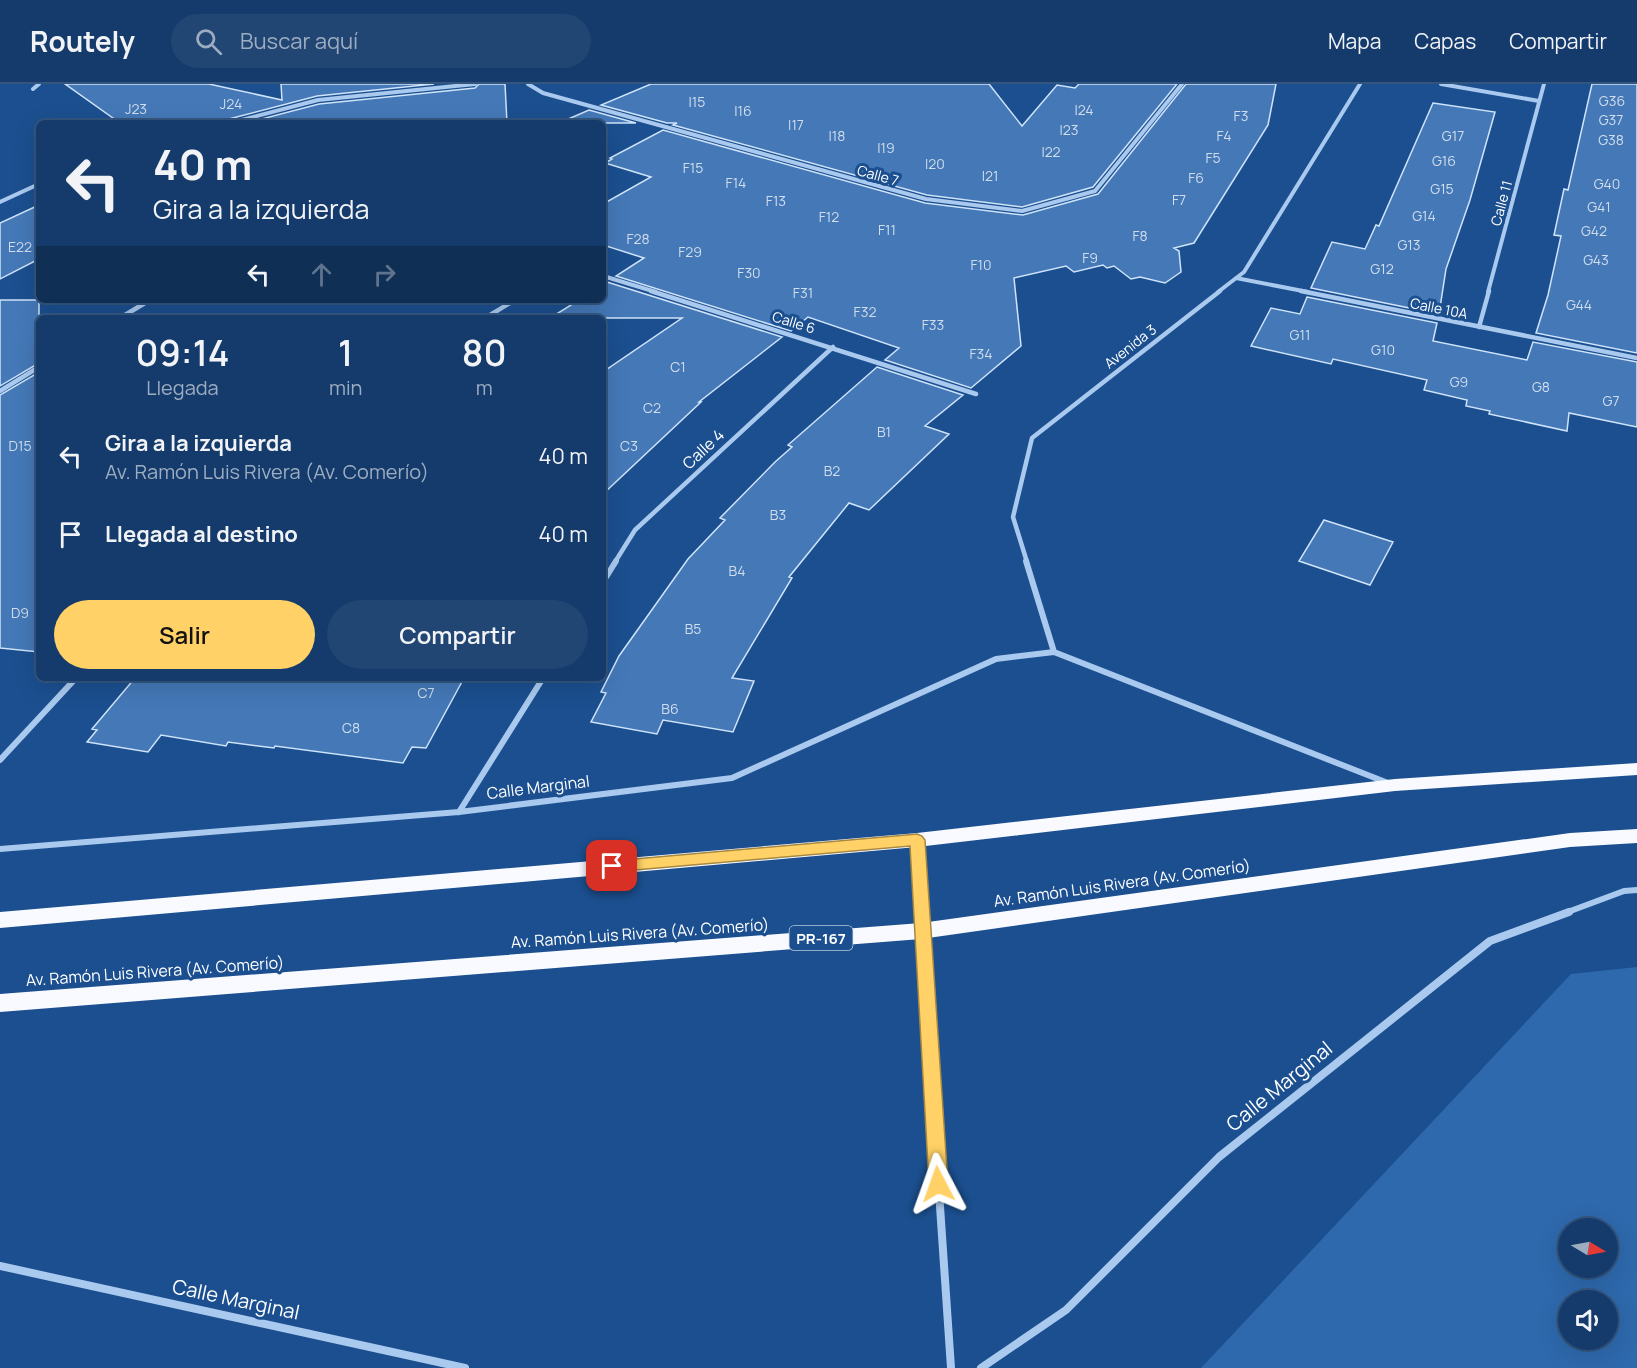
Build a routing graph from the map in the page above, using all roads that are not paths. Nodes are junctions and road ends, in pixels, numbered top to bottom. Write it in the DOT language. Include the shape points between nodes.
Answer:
graph roads {
  1 [pos="39,84"];
  2 [pos="474,84"];
  3 [pos="528,84"];
  4 [pos="1182,84"];
  5 [pos="1360,84"];
  6 [pos="1441,84"];
  7 [pos="1544,84"];
  8 [pos="33,89"];
  9 [pos="1539,101"];
  10 [pos="241,120"];
  11 [pos="36,185"];
  12 [pos="0,202"];
  13 [pos="606,277"];
  14 [pos="1236,278"];
  15 [pos="145,303"];
  16 [pos="510,303"];
  17 [pos="125,315"];
  18 [pos="490,315"];
  19 [pos="1479,327"];
  20 [pos="833,347"];
  21 [pos="1637,358"];
  22 [pos="36,369"];
  23 [pos="0,391"];
  24 [pos="976,394"];
  25 [pos="606,577"];
  26 [pos="1054,652"];
  27 [pos="73,681"];
  28 [pos="541,681"];
  29 [pos="0,760"];
  30 [pos="1637,769"];
  31 [pos="1395,785"];
  32 [pos="459,812"];
  33 [pos="1637,836"];
  34 [pos="917,840"];
  35 [pos="0,849"];
  36 [pos="1637,890"];
  37 [pos="0,920"];
  38 [pos="921,930"];
  39 [pos="0,1003"];
  40 [pos="0,1266"];
  41 [pos="465,1368"];
  42 [pos="951,1368"];
  43 [pos="981,1368"];
  1 -- 8 [label="street"];
  2 -- 10 [label="street" via="318,100"];
  3 -- 4 [label="street, Calle 7" via="543,93 926,200 1022,211 1095,191"];
  5 -- 14 [label="street, Avenida 3" via="1244,272"];
  6 -- 9 [label="street"];
  7 -- 9 [label="street, Calle 11"];
  9 -- 19 [label="street, Calle 11"];
  11 -- 12 [label="street"];
  13 -- 20 [label="street, Calle 6"];
  14 -- 19 [label="street, Calle 10A"];
  14 -- 26 [label="street, Avenida 3" via="1032,438 1013,517"];
  15 -- 17 [label="street"];
  16 -- 18 [label="street"];
  19 -- 21 [label="street, Calle 10A"];
  20 -- 24 [label="street, Calle 6"];
  20 -- 25 [label="street, Calle 4" via="635,530"];
  22 -- 23 [label="street"];
  26 -- 31 [label="street"];
  26 -- 32 [label="street, Calle Marginal" via="996,659 732,778"];
  27 -- 29 [label="street"];
  28 -- 32 [label="street"];
  30 -- 31 [label="highway"];
  31 -- 34 [label="highway"];
  32 -- 35 [label="street, Calle Marginal"];
  33 -- 38 [label="highway, Av. Ramón Luis Rivera (Av. Comerío) / PR-167" via="1570,840"];
  34 -- 37 [label="highway"];
  34 -- 38 [label="street"];
  36 -- 43 [label="street, Calle Marginal" via="1624,891 1490,941 1219,1157 1066,1310"];
  38 -- 39 [label="highway, Av. Ramón Luis Rivera (Av. Comerío) / PR-167"];
  38 -- 42 [label="street"];
  40 -- 41 [label="street, Calle Marginal"];
}
